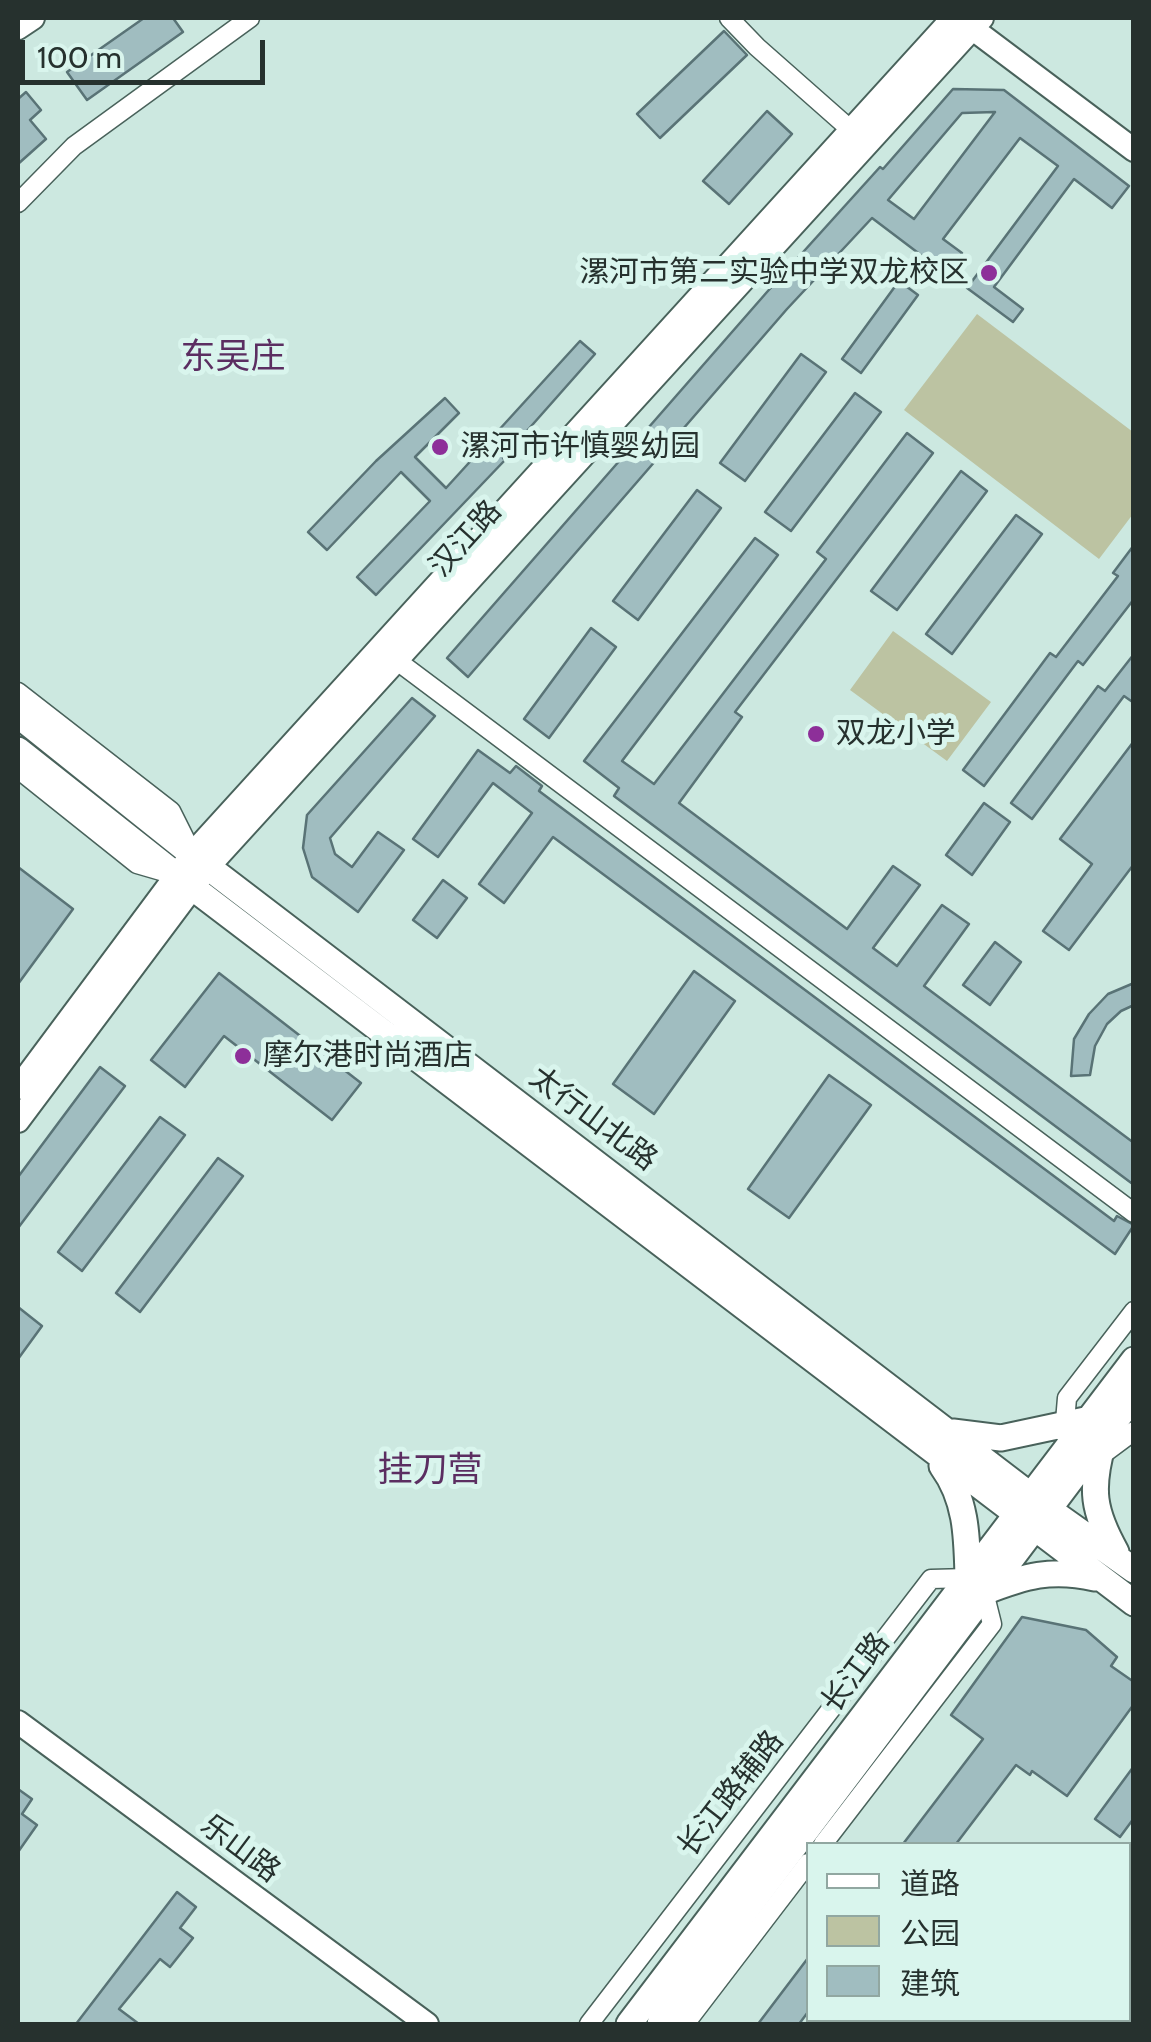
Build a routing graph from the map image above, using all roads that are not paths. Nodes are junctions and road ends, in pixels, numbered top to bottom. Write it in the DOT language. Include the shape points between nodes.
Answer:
graph roads {
  1 [pos="33,18"];
  2 [pos="250,18"];
  3 [pos="729,18"];
  4 [pos="966,20"];
  5 [pos="18,28"];
  6 [pos="851,130"];
  7 [pos="1134,150"];
  8 [pos="18,203"];
  9 [pos="396,660"];
  10 [pos="18,692"];
  11 [pos="18,715"];
  12 [pos="18,750"];
  13 [pos="18,770"];
  14 [pos="192,871"];
  15 [pos="18,1088"];
  16 [pos="18,1121"];
  17 [pos="1134,1212"];
  18 [pos="1134,1310"];
  19 [pos="1134,1360"];
  20 [pos="1134,1396"];
  21 [pos="1064,1424"];
  22 [pos="948,1431"];
  23 [pos="1134,1432"];
  24 [pos="1088,1445"];
  25 [pos="930,1450"];
  26 [pos="1032,1512"];
  27 [pos="1120,1571"];
  28 [pos="976,1585"];
  29 [pos="1134,1603"];
  30 [pos="18,1722"];
  31 [pos="825,1842"];
  32 [pos="806,1866"];
  33 [pos="426,2024"];
  34 [pos="589,2024"];
  35 [pos="629,2024"];
  36 [pos="660,2024"];
  37 [pos="685,2024"];
  1 -- 5 [label="street"];
  2 -- 8 [label="street" via="74,146"];
  3 -- 6 [label="street"];
  4 -- 6 [label="street, 汉江路"];
  4 -- 7 [label="street"];
  4 -- 9 [label="street, 汉江路"];
  6 -- 14 [label="street, 汉江路"];
  9 -- 14 [label="street, 汉江路"];
  9 -- 17 [label="street"];
  10 -- 14 [label="street" via="170,811"];
  11 -- 14 [label="main road, 太行山北路"];
  12 -- 14 [label="main road, 太行山北路"];
  13 -- 14 [label="street" via="138,864"];
  14 -- 15 [label="street, 汉江路"];
  14 -- 16 [label="street, 汉江路"];
  14 -- 22 [label="main road, 太行山北路"];
  14 -- 25 [label="main road, 太行山北路"];
  18 -- 21 [label="street" via="1067,1398"];
  19 -- 24 [label="main road, 长江路"];
  20 -- 24 [label="main road, 长江路"];
  21 -- 22 [label="main road" via="1000,1438"];
  21 -- 24 [label="main road"];
  22 -- 26 [label="main road, 太行山北路"];
  23 -- 24 [label="street"];
  24 -- 26 [label="main road, 长江路"];
  24 -- 27 [label="main road" via="1098,1519"];
  25 -- 26 [label="main road, 太行山北路"];
  25 -- 28 [label="main road" via="955,1484"];
  26 -- 27 [label="main road, 太行山北路"];
  26 -- 28 [label="main road, 长江路"];
  27 -- 28 [label="main road" via="1066,1571"];
  27 -- 29 [label="main road, 太行山北路"];
  28 -- 31 [label="street" via="992,1624"];
  28 -- 34 [label="street, 长江路辅路" via="931,1580"];
  28 -- 35 [label="main road, 长江路"];
  28 -- 36 [label="main road, 长江路"];
  30 -- 33 [label="street, 乐山路"];
  32 -- 37 [label="street"];
}
